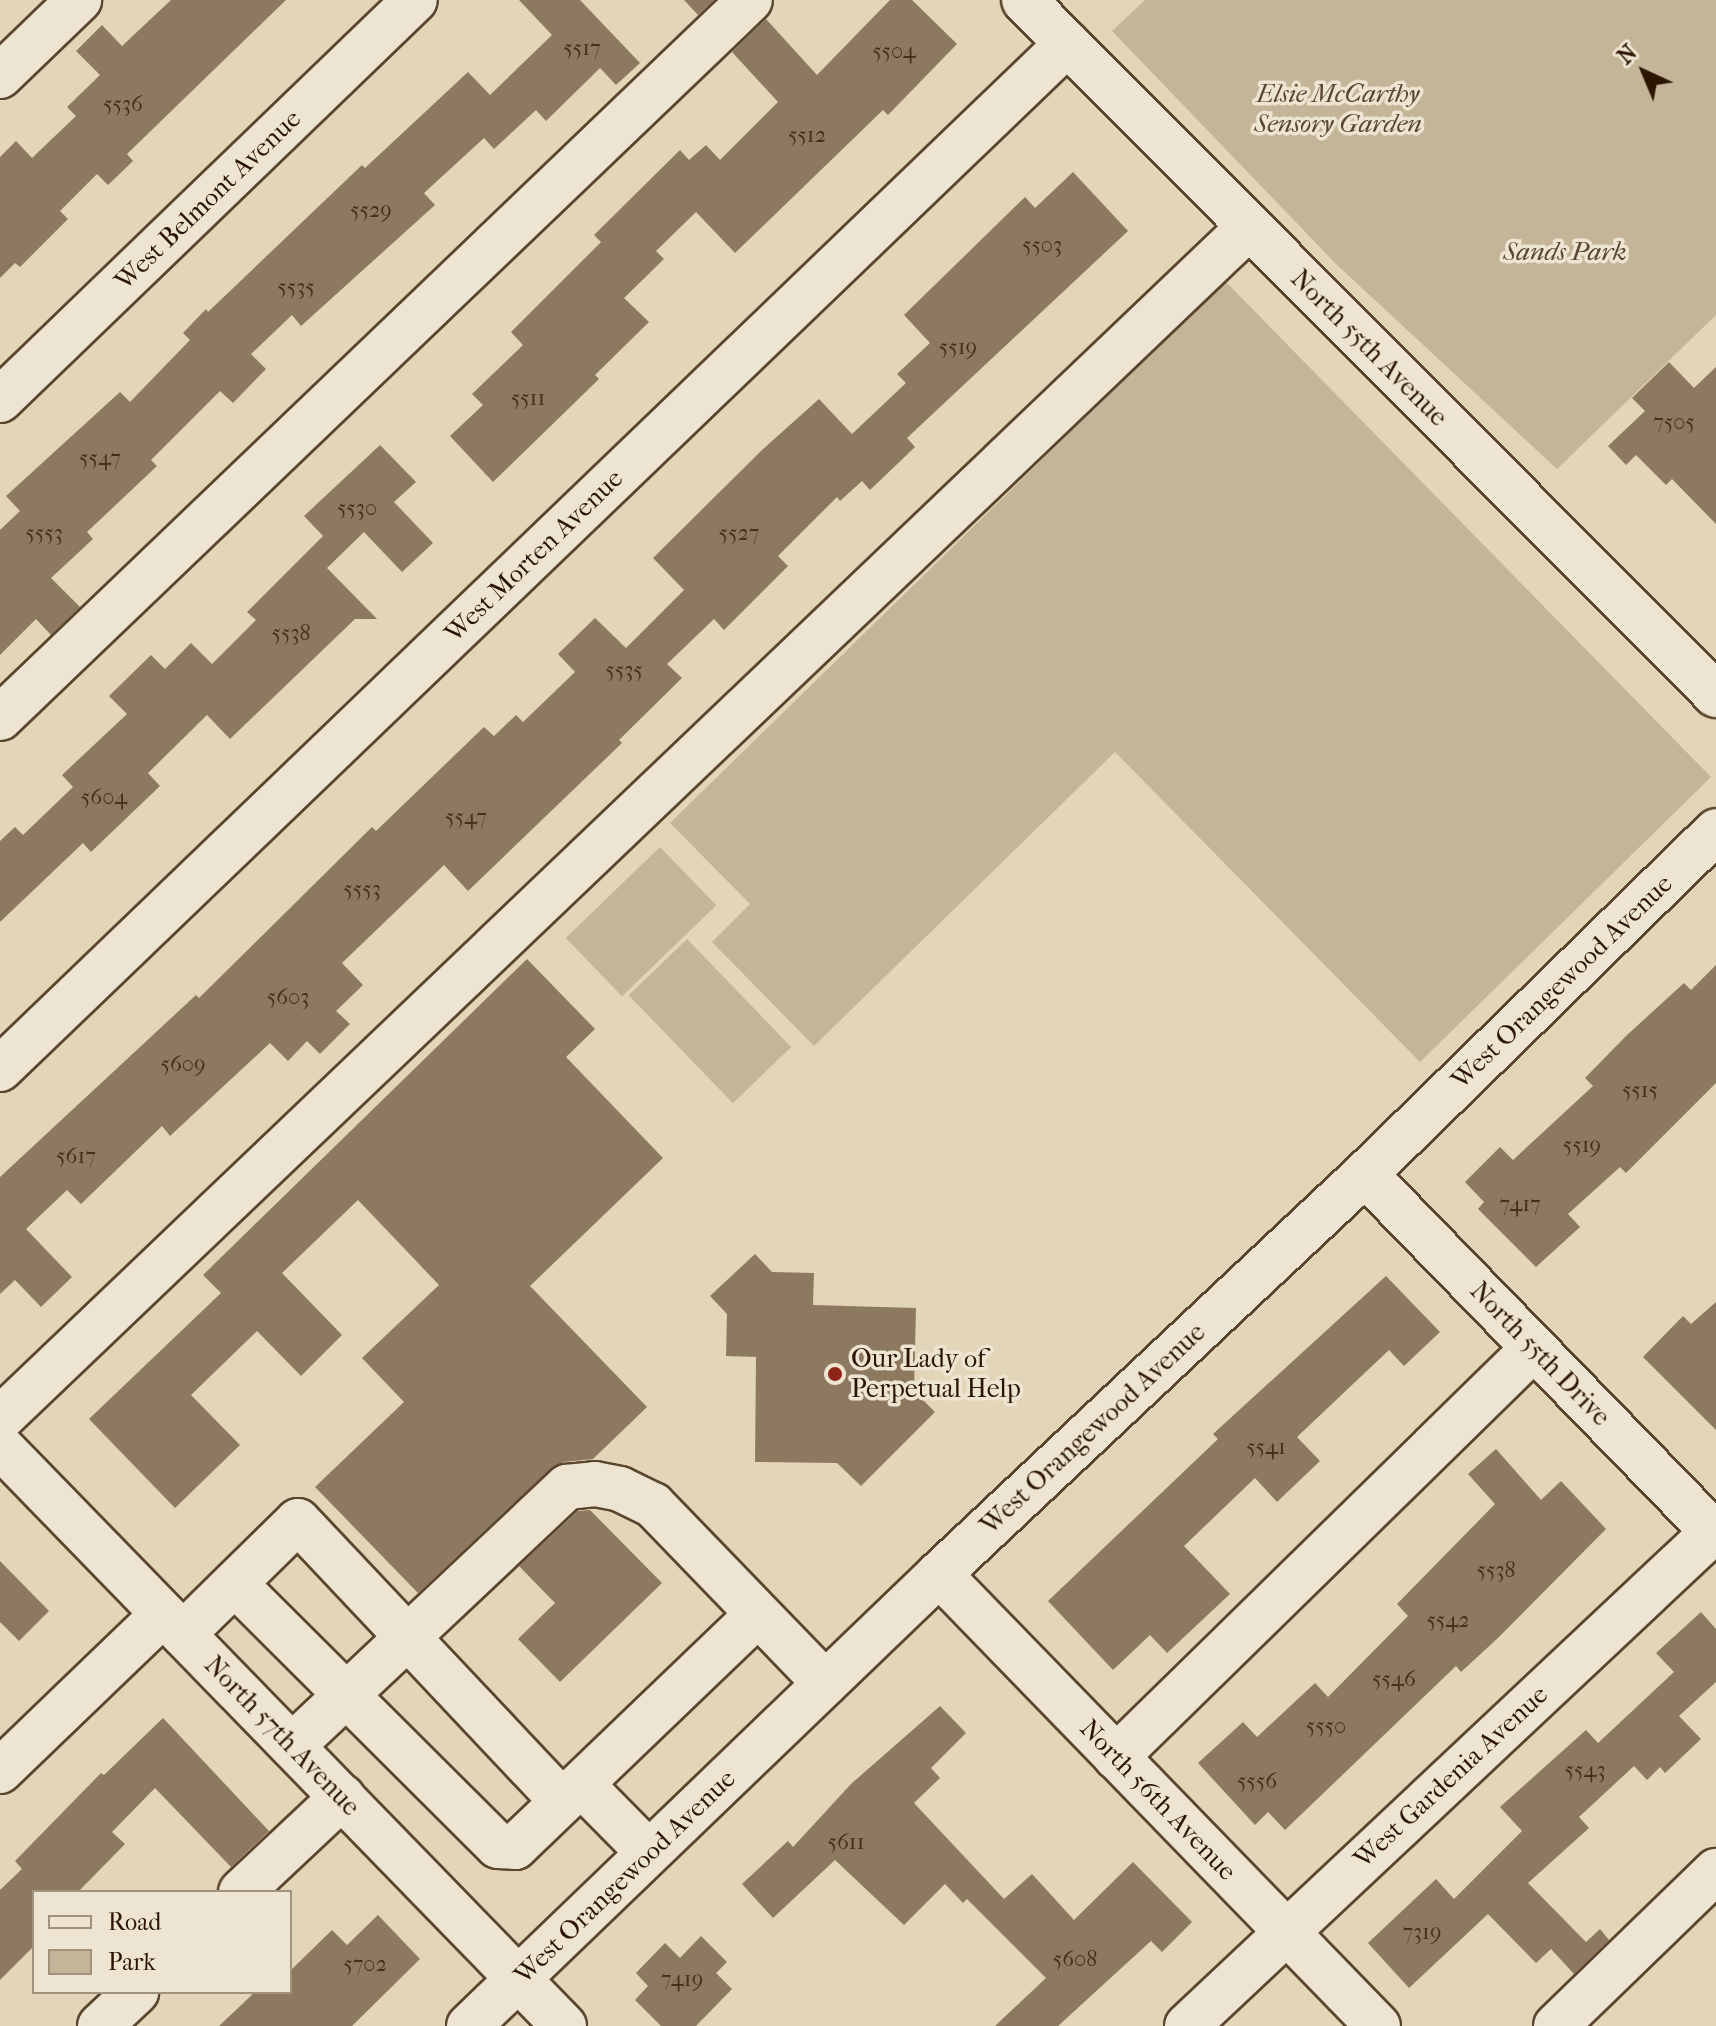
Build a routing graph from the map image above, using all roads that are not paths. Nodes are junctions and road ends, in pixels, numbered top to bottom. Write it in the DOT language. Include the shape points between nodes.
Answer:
graph roads {
  1 [pos="79,0"];
  2 [pos="415,0"];
  3 [pos="750,0"];
  4 [pos="1024,0"];
  5 [pos="1067,44"];
  6 [pos="0,76"];
  7 [pos="1248,228"];
  8 [pos="0,400"];
  9 [pos="1716,695"];
  10 [pos="0,718"];
  11 [pos="1716,831"];
  12 [pos="0,1069"];
  13 [pos="1365,1174"];
  14 [pos="1534,1348"];
  15 [pos="0,1419"];
  16 [pos="0,1446"];
  17 [pos="1715,1532"];
  18 [pos="939,1574"];
  19 [pos="235,1584"];
  20 [pos="757,1615"];
  21 [pos="173,1624"];
  22 [pos="407,1636"];
  23 [pos="825,1683"];
  24 [pos="345,1694"];
  25 [pos="292,1746"];
  26 [pos="1116,1757"];
  27 [pos="0,1771"];
  28 [pos="571,1792"];
  29 [pos="342,1797"];
  30 [pos="649,1853"];
  31 [pos="1716,1871"];
  32 [pos="243,1890"];
  33 [pos="1286,1932"];
  34 [pos="518,1979"];
  35 [pos="134,1994"];
  36 [pos="100,2026"];
  37 [pos="469,2026"];
  38 [pos="564,2026"];
  39 [pos="1187,2026"];
  40 [pos="1378,2026"];
  41 [pos="1556,2026"];
  1 -- 6 [label="street"];
  2 -- 8 [label="street, West Belmont Avenue"];
  3 -- 10 [label="street"];
  4 -- 5 [label="street, North 55th Avenue"];
  5 -- 7 [label="street, North 55th Avenue"];
  5 -- 12 [label="street, West Morten Avenue"];
  7 -- 9 [label="street, North 55th Avenue"];
  7 -- 15 [label="street"];
  11 -- 13 [label="street, West Orangewood Avenue"];
  13 -- 14 [label="street, North 55th Drive"];
  13 -- 18 [label="street, West Orangewood Avenue"];
  14 -- 17 [label="street, North 55th Drive"];
  14 -- 26 [label="street"];
  16 -- 21 [label="street, North 57th Avenue"];
  17 -- 33 [label="street, West Gardenia Avenue"];
  18 -- 23 [label="street, West Orangewood Avenue"];
  18 -- 26 [label="street, North 56th Avenue"];
  19 -- 21 [label="street"];
  19 -- 22 [label="street" via="298,1521"];
  19 -- 24 [label="street"];
  20 -- 22 [label="street" via="653,1505 595,1484 567,1487"];
  20 -- 23 [label="street"];
  20 -- 28 [label="street"];
  21 -- 25 [label="street, North 57th Avenue"];
  21 -- 27 [label="street"];
  22 -- 24 [label="street"];
  22 -- 28 [label="street"];
  23 -- 30 [label="street, West Orangewood Avenue"];
  24 -- 25 [label="street"];
  24 -- 28 [label="street" via="498,1846 515,1847"];
  25 -- 29 [label="street, North 57th Avenue"];
  26 -- 33 [label="street, North 56th Avenue"];
  28 -- 30 [label="street"];
  29 -- 32 [label="street"];
  29 -- 34 [label="street, North 57th Avenue"];
  30 -- 34 [label="street, West Orangewood Avenue"];
  31 -- 41 [label="street"];
  33 -- 39 [label="street, West Gardenia Avenue"];
  33 -- 40 [label="street, North 56th Avenue"];
  34 -- 37 [label="street, West Orangewood Avenue"];
  34 -- 38 [label="street, North 57th Avenue"];
  35 -- 36 [label="street"];
}
